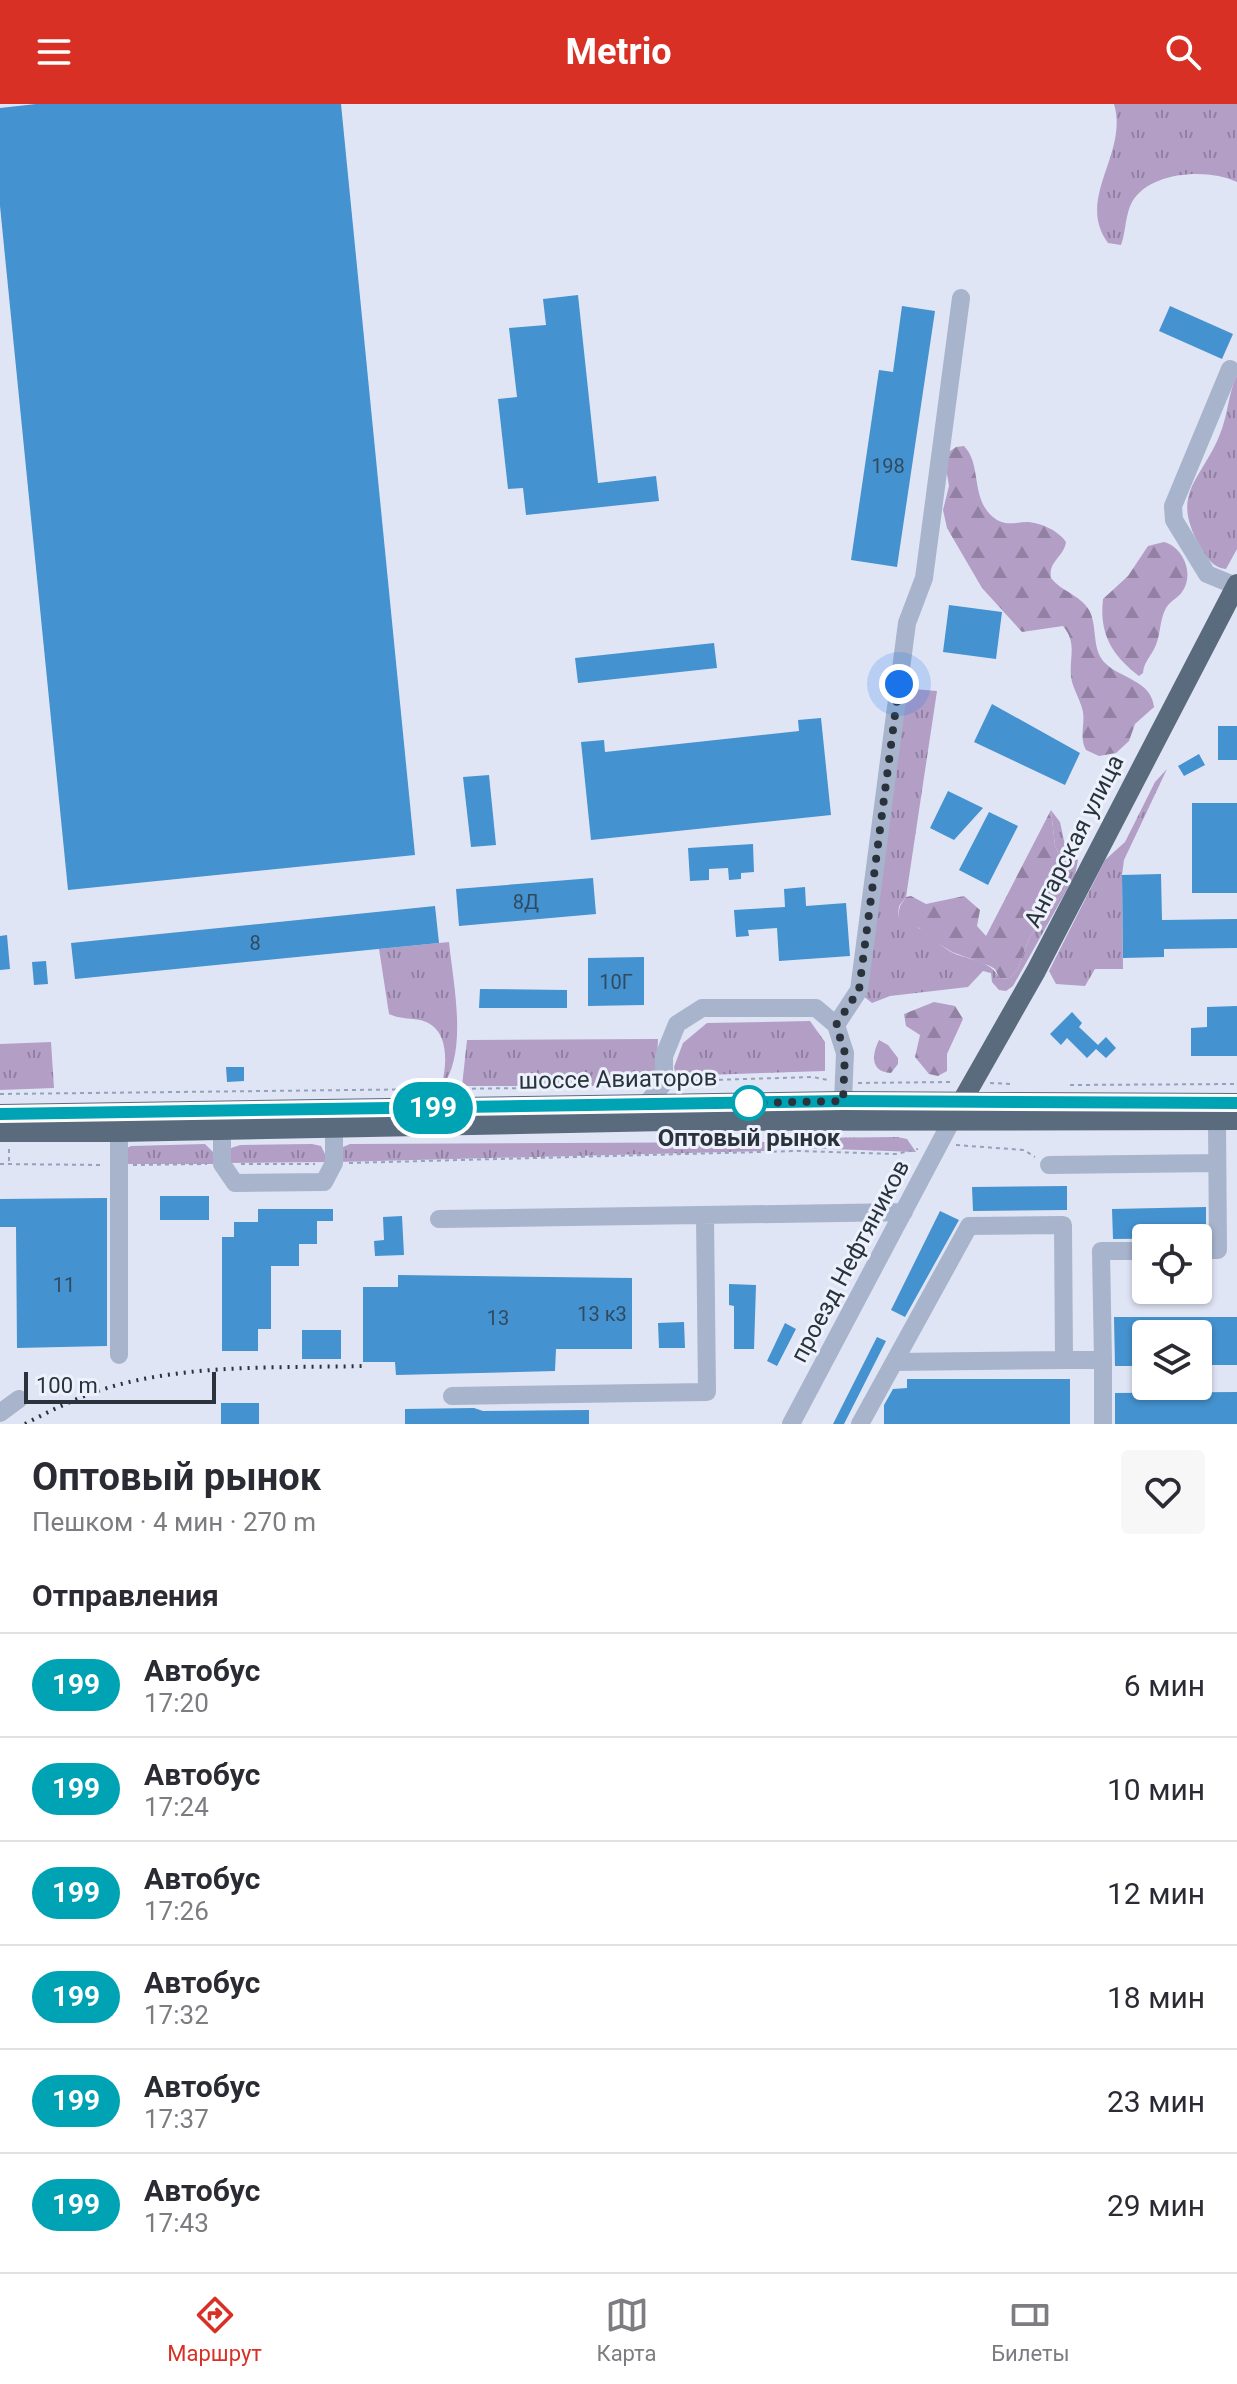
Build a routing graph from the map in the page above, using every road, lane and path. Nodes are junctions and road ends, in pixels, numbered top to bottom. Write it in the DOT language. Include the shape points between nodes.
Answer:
graph roads {
  1 [pos="961,298"];
  2 [pos="1230,369"];
  3 [pos="1236,585"];
  4 [pos="836,1025"];
  5 [pos="456,1088"];
  6 [pos="0,1094"];
  7 [pos="843,1101"];
  8 [pos="963,1101"];
  9 [pos="1237,1103"];
  10 [pos="646,1104"];
  11 [pos="0,1114"];
  12 [pos="952,1120"];
  13 [pos="1227,1120"];
  14 [pos="334,1128"];
  15 [pos="222,1130"];
  16 [pos="0,1132"];
  17 [pos="119,1132"];
  18 [pos="796,1135"];
  19 [pos="938,1146"];
  20 [pos="797,1151"];
  21 [pos="334,1163"];
  22 [pos="1217,1163"];
  23 [pos="0,1164"];
  24 [pos="222,1164"];
  25 [pos="119,1165"];
  26 [pos="1049,1165"];
  27 [pos="904,1212"];
  28 [pos="705,1215"];
  29 [pos="439,1219"];
  30 [pos="1228,1250"];
  31 [pos="1132,1251"];
  32 [pos="119,1355"];
  33 [pos="1064,1360"];
  34 [pos="1103,1360"];
  35 [pos="894,1362"];
  36 [pos="452,1396"];
  37 [pos="19,1399"];
  38 [pos="0,1413"];
  39 [pos="791,1424"];
  40 [pos="860,1424"];
  41 [pos="1103,1424"];
  1 -- 4 [label="street" via="924,578 907,623 859,990"];
  2 -- 3 [label="street" via="1173,506 1174,520 1207,574"];
  3 -- 8 [label="main road, Ангарская улица"];
  4 -- 7 [label="street" via="845,1053"];
  4 -- 10 [label="street" via="816,1008 702,1008 677,1024 664,1056 664,1083"];
  5 -- 6 [label="path"];
  7 -- 8 [label="main road, шоссе Авиаторов"];
  7 -- 10 [label="main road, шоссе Авиаторов"];
  8 -- 9 [label="main road, шоссе Авиаторов"];
  8 -- 12 [label="main road, Ангарская улица"];
  10 -- 11 [label="main road, шоссе Авиаторов"];
  12 -- 13 [label="main road, шоссе Авиаторов"];
  12 -- 14 [label="main road, шоссе Авиаторов"];
  12 -- 19 [label="street, проезд Нефтяников"];
  13 -- 22 [label="street"];
  14 -- 15 [label="main road, шоссе Авиаторов"];
  14 -- 21 [label="street"];
  15 -- 17 [label="main road, шоссе Авиаторов"];
  15 -- 24 [label="street"];
  16 -- 17 [label="main road, шоссе Авиаторов"];
  17 -- 25 [label="street"];
  18 -- 20 [label="path"];
  19 -- 20 [label="path" via="896,1154"];
  19 -- 26 [label="path" via="1024,1150"];
  19 -- 27 [label="street, проезд Нефтяников"];
  20 -- 21 [label="path"];
  21 -- 24 [label="path"];
  21 -- 24 [label="street" via="324,1182 235,1183"];
  22 -- 26 [label="street"];
  22 -- 30 [label="street"];
  23 -- 25 [label="path"];
  24 -- 25 [label="path"];
  25 -- 32 [label="street"];
  27 -- 28 [label="street"];
  27 -- 39 [label="street, проезд Нефтяников"];
  28 -- 29 [label="street"];
  28 -- 36 [label="street" via="707,1392"];
  31 -- 34 [label="street" via="1101,1251"];
  33 -- 34 [label="street"];
  33 -- 35 [label="street"];
  33 -- 35 [label="street" via="1063,1225 1016,1225 969,1226"];
  34 -- 41 [label="street"];
  35 -- 40 [label="street"];
  37 -- 38 [label="street"];
}
